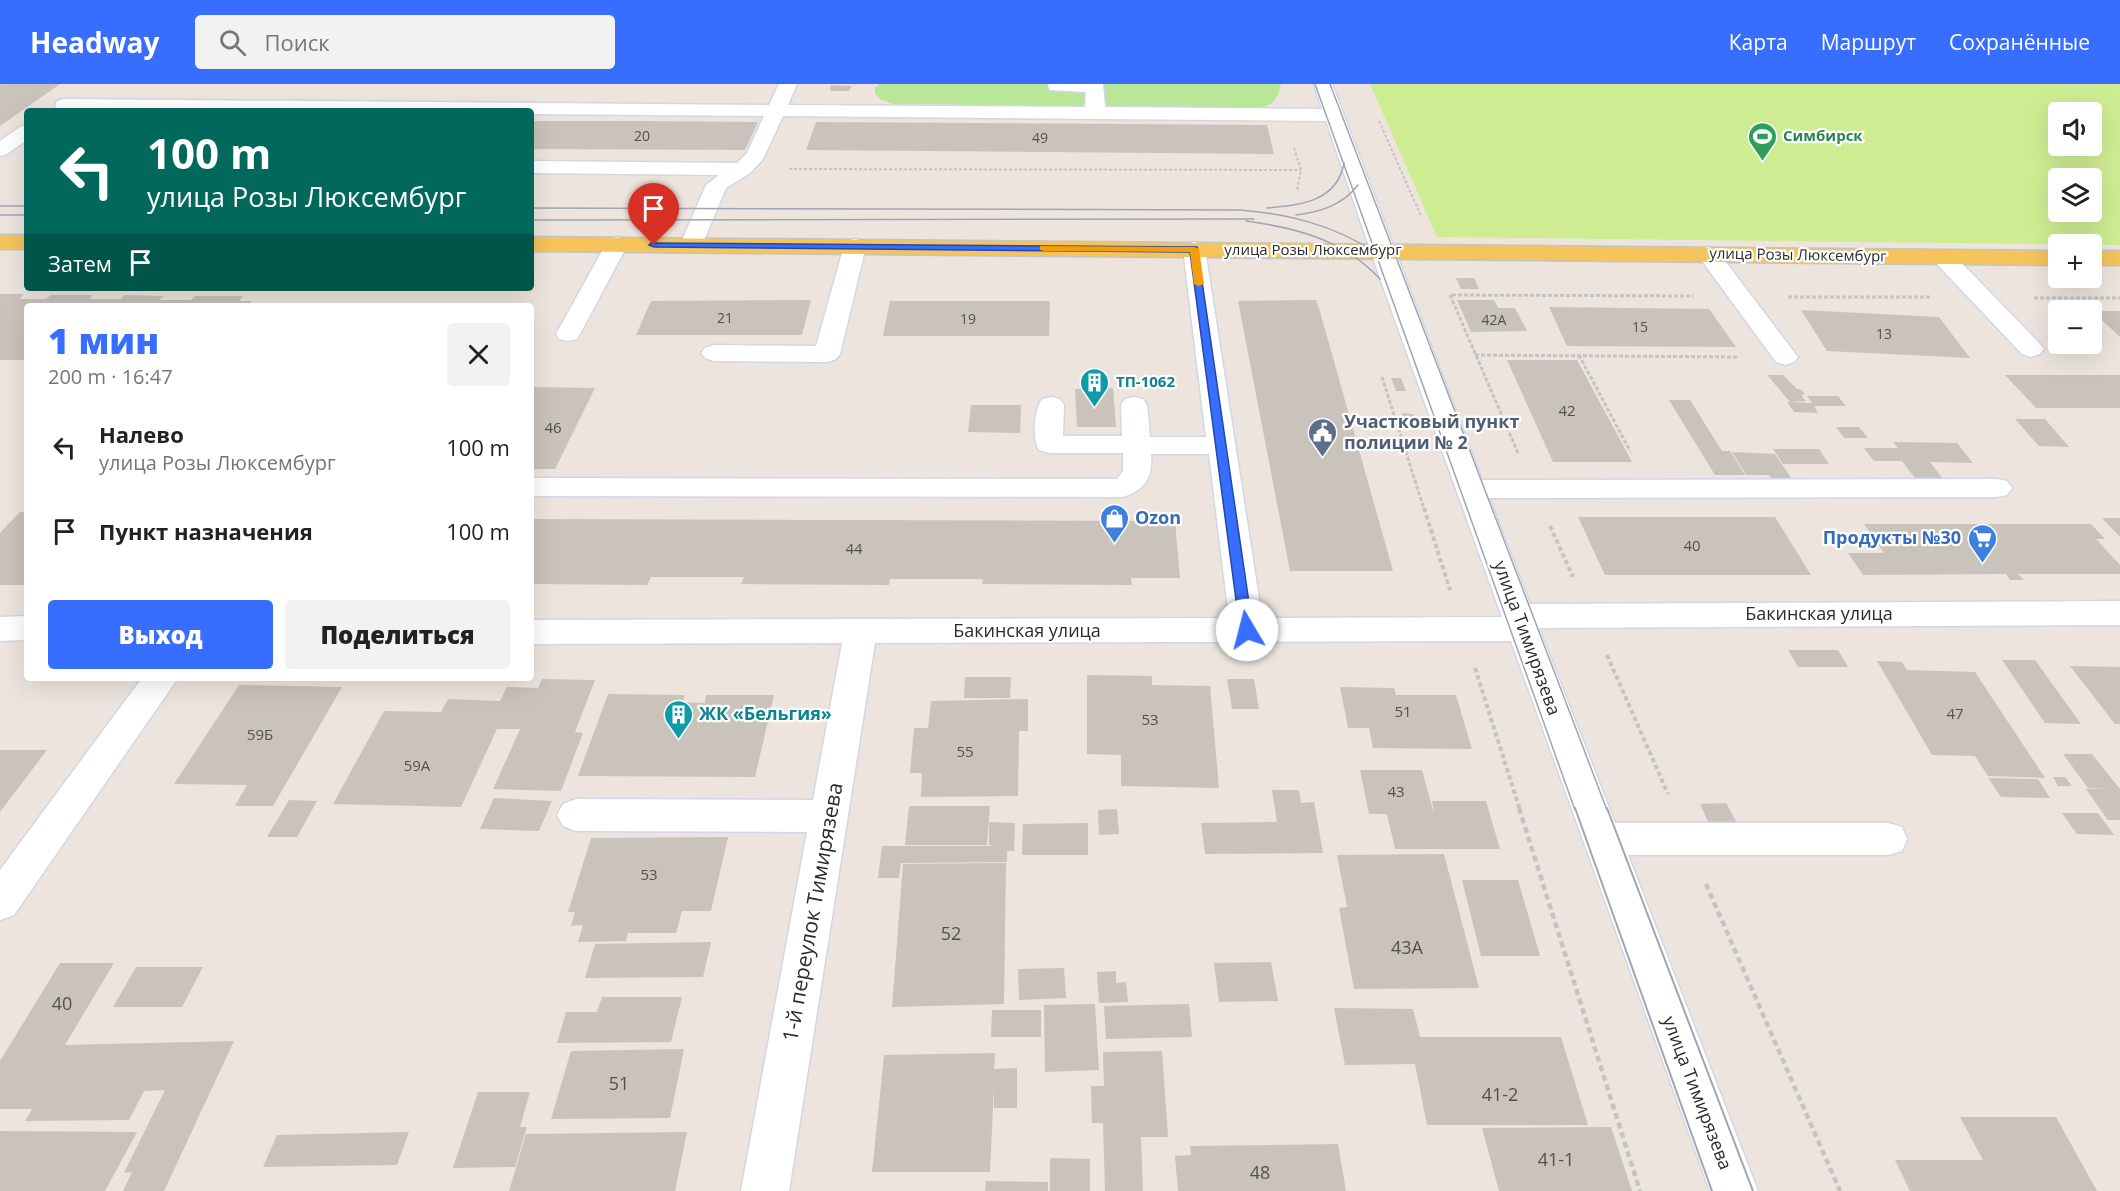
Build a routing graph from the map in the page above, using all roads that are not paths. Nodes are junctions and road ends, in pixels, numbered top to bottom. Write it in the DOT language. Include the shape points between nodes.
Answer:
graph roads {
  1 [pos="788,84"];
  2 [pos="1323,84"];
  3 [pos="1057,86"];
  4 [pos="87,89"];
  5 [pos="413,92"];
  6 [pos="60,108"];
  7 [pos="398,108"];
  8 [pos="534,110"];
  9 [pos="777,112"];
  10 [pos="1095,114"];
  11 [pos="1335,115"];
  12 [pos="24,133"];
  13 [pos="0,150"];
  14 [pos="534,167"];
  15 [pos="743,169"];
  16 [pos="0,242"];
  17 [pos="24,242"];
  18 [pos="534,244"];
  19 [pos="617,244"];
  20 [pos="691,245"];
  21 [pos="855,246"];
  22 [pos="1194,249"];
  23 [pos="1383,250"];
  24 [pos="1708,254"];
  25 [pos="1943,256"];
  26 [pos="2048,258"];
  27 [pos="2102,258"];
  28 [pos="2120,258"];
  29 [pos="568,334"];
  30 [pos="2031,349"];
  31 [pos="714,354"];
  32 [pos="1785,357"];
  33 [pos="1051,405"];
  34 [pos="1134,405"];
  35 [pos="1137,445"];
  36 [pos="1222,446"];
  37 [pos="534,487"];
  38 [pos="1997,488"];
  39 [pos="1471,489"];
  40 [pos="2120,613"];
  41 [pos="1521,622"];
  42 [pos="0,628"];
  43 [pos="24,628"];
  44 [pos="1247,630"];
  45 [pos="534,632"];
  46 [pos="860,632"];
  47 [pos="159,681"];
  48 [pos="576,815"];
  49 [pos="830,816"];
  50 [pos="1602,838"];
  51 [pos="1888,839"];
  52 [pos="0,902"];
  53 [pos="765,1191"];
  54 [pos="1734,1191"];
  1 -- 9 [label="street"];
  2 -- 11 [label="street, улица Тимирязева"];
  3 -- 10 [label="street" via="1095,86"];
  4 -- 6 [label="street"];
  5 -- 7 [label="street"];
  8 -- 9 [label="street"];
  9 -- 10 [label="street"];
  9 -- 15 [label="street" via="756,155"];
  10 -- 11 [label="street"];
  11 -- 23 [label="street, улица Тимирязева"];
  12 -- 13 [label="street"];
  14 -- 15 [label="street"];
  15 -- 20 [label="street" via="717,185"];
  16 -- 17 [label="main road"];
  18 -- 19 [label="main road, улица Розы Люксембург"];
  19 -- 20 [label="main road, улица Розы Люксембург"];
  19 -- 29 [label="street"];
  20 -- 21 [label="main road, улица Розы Люксембург"];
  21 -- 22 [label="main road, улица Розы Люксембург"];
  21 -- 31 [label="street" via="826,354"];
  22 -- 23 [label="main road, улица Розы Люксембург"];
  22 -- 36 [label="street"];
  23 -- 24 [label="main road, улица Розы Люксембург"];
  23 -- 39 [label="street, улица Тимирязева"];
  24 -- 25 [label="main road, улица Розы Люксембург"];
  24 -- 32 [label="street"];
  25 -- 26 [label="main road, улица Розы Люксембург"];
  25 -- 30 [label="street"];
  27 -- 28 [label="main road"];
  33 -- 35 [label="street" via="1049,444"];
  34 -- 35 [label="street"];
  35 -- 36 [label="street"];
  35 -- 37 [label="street" via="1137,476 1122,488"];
  36 -- 44 [label="street"];
  38 -- 39 [label="street"];
  39 -- 41 [label="street, улица Тимирязева"];
  40 -- 41 [label="street, Бакинская улица" via="1590,616"];
  41 -- 44 [label="street, Бакинская улица"];
  41 -- 50 [label="street, улица Тимирязева"];
  42 -- 43 [label="street"];
  44 -- 46 [label="street, Бакинская улица"];
  45 -- 46 [label="street, Бакинская улица"];
  46 -- 49 [label="street, 1-й переулок Тимирязева"];
  47 -- 52 [label="street"];
  48 -- 49 [label="street"];
  49 -- 53 [label="street, 1-й переулок Тимирязева"];
  50 -- 51 [label="street"];
  50 -- 54 [label="street, улица Тимирязева"];
}
